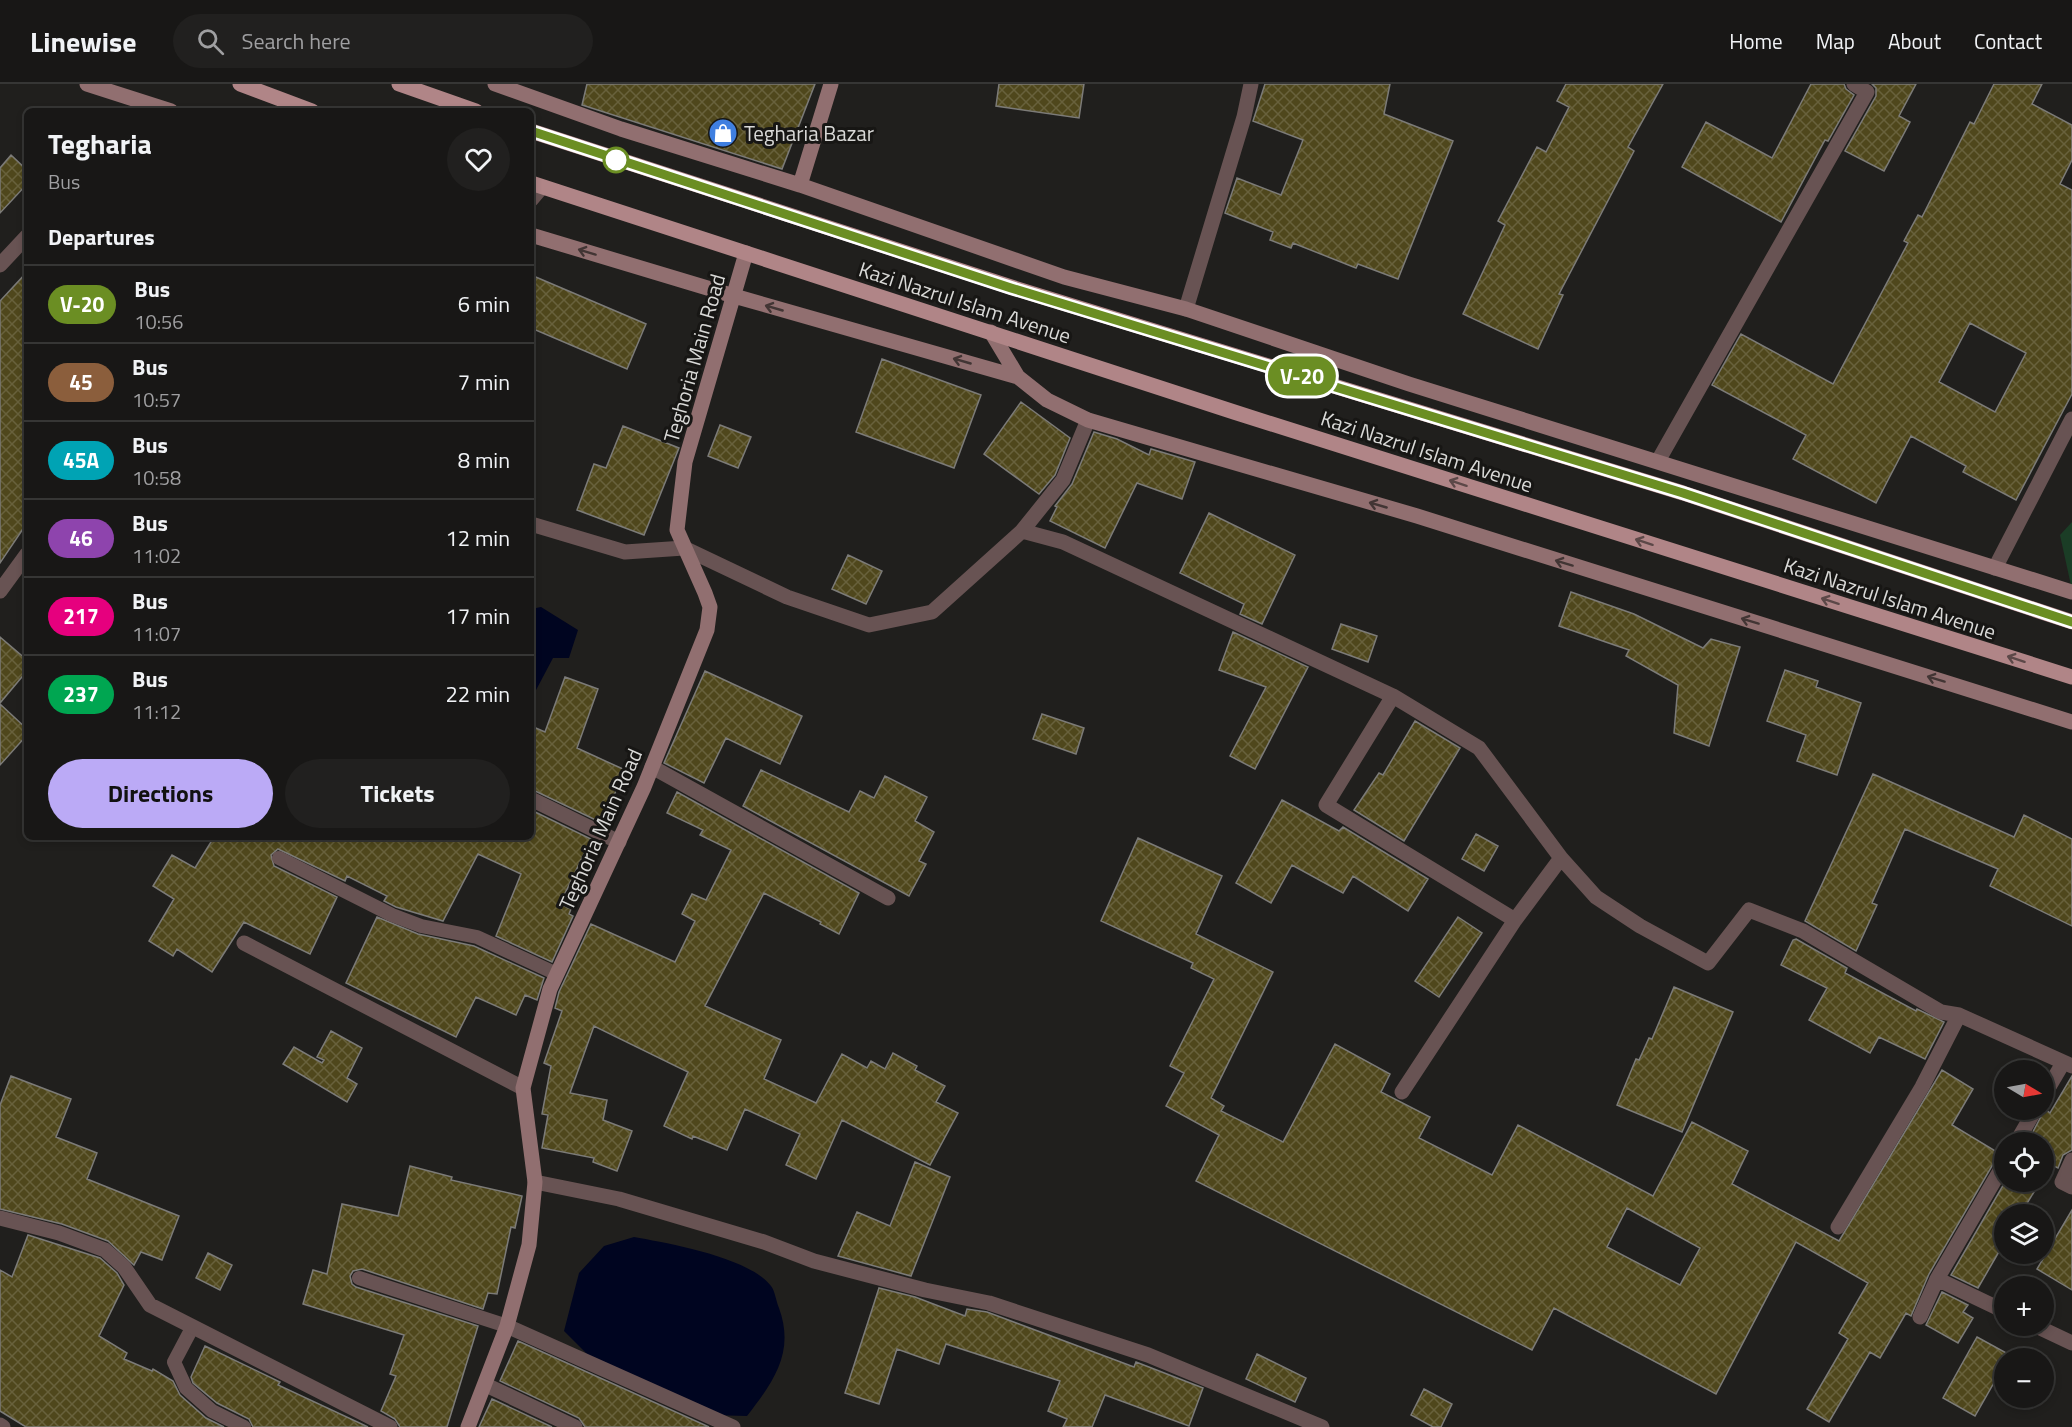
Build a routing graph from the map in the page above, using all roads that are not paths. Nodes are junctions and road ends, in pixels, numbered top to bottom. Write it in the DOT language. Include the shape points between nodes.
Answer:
graph roads {
  1 [pos="87,84"];
  2 [pos="240,84"];
  3 [pos="401,84"];
  4 [pos="495,84"];
  5 [pos="831,84"];
  6 [pos="1251,84"];
  7 [pos="1854,84"];
  8 [pos="138,106"];
  9 [pos="304,108"];
  10 [pos="468,108"];
  11 [pos="534,131"];
  12 [pos="537,185"];
  13 [pos="800,185"];
  14 [pos="534,236"];
  15 [pos="24,239"];
  16 [pos="746,253"];
  17 [pos="0,265"];
  18 [pos="734,296"];
  19 [pos="1186,309"];
  20 [pos="991,332"];
  21 [pos="1018,377"];
  22 [pos="2072,419"];
  23 [pos="1088,420"];
  24 [pos="1658,461"];
  25 [pos="534,525"];
  26 [pos="1022,531"];
  27 [pos="684,548"];
  28 [pos="24,558"];
  29 [pos="1995,568"];
  30 [pos="0,591"];
  31 [pos="2072,592"];
  32 [pos="2072,622"];
  33 [pos="2072,677"];
  34 [pos="1393,696"];
  35 [pos="2072,722"];
  36 [pos="652,767"];
  37 [pos="534,800"];
  38 [pos="619,842"];
  39 [pos="279,858"];
  40 [pos="1561,858"];
  41 [pos="888,898"];
  42 [pos="1515,920"];
  43 [pos="244,943"];
  44 [pos="557,974"];
  45 [pos="1959,1015"];
  46 [pos="2067,1064"];
  47 [pos="2054,1082"];
  48 [pos="523,1088"];
  49 [pos="1402,1092"];
  50 [pos="2072,1160"];
  51 [pos="1994,1181"];
  52 [pos="535,1182"];
  53 [pos="2072,1187"];
  54 [pos="0,1218"];
  55 [pos="1838,1227"];
  56 [pos="358,1278"];
  57 [pos="1937,1279"];
  58 [pos="1994,1306"];
  59 [pos="1920,1317"];
  60 [pos="507,1326"];
  61 [pos="192,1328"];
  62 [pos="2054,1334"];
  63 [pos="2072,1343"];
  64 [pos="486,1385"];
  65 [pos="244,1427"];
  66 [pos="390,1427"];
  67 [pos="468,1427"];
  68 [pos="576,1427"];
  69 [pos="733,1427"];
  70 [pos="1322,1427"];
  1 -- 8 [label="street"];
  2 -- 9 [label="main road"];
  3 -- 10 [label="main road"];
  4 -- 13 [label="street" via="621,129"];
  5 -- 13 [label="street"];
  6 -- 19 [label="street"];
  7 -- 24 [label="street" via="1867,92"];
  11 -- 32 [label="main road, Kazi Nazrul Islam Avenue" via="1011,288 1683,493"];
  12 -- 16 [label="main road, Kazi Nazrul Islam Avenue"];
  13 -- 19 [label="street" via="1064,277"];
  18 -- 14 [label="street, one-way"];
  15 -- 17 [label="street"];
  16 -- 18 [label="street, Teghoria Main Road"];
  16 -- 20 [label="main road, Kazi Nazrul Islam Avenue"];
  21 -- 18 [label="street, one-way"];
  18 -- 27 [label="street, Teghoria Main Road" via="685,462 676,530"];
  19 -- 24 [label="street" via="1409,384"];
  20 -- 21 [label="street"];
  33 -- 20 [label="main road, Kazi Nazrul Islam Avenue, one-way"];
  21 -- 23 [label="street" via="1047,400"];
  22 -- 29 [label="street"];
  23 -- 26 [label="street" via="1063,480"];
  35 -- 23 [label="street, one-way" via="1416,516"];
  24 -- 29 [label="street"];
  25 -- 27 [label="street" via="626,552"];
  26 -- 27 [label="street" via="932,612 869,625 787,597"];
  26 -- 34 [label="street" via="1063,542"];
  27 -- 36 [label="street, Teghoria Main Road" via="710,607 707,630"];
  28 -- 30 [label="street"];
  29 -- 31 [label="street"];
  34 -- 40 [label="street" via="1479,748"];
  34 -- 42 [label="street" via="1326,805"];
  36 -- 38 [label="street, Teghoria Main Road"];
  36 -- 41 [label="street"];
  37 -- 38 [label="street"];
  38 -- 44 [label="street, Teghoria Main Road"];
  39 -- 44 [label="lane" via="392,915 421,926 477,937"];
  40 -- 42 [label="street"];
  40 -- 45 [label="street" via="1596,897 1708,963 1749,910 1803,931 1941,1012"];
  42 -- 49 [label="street"];
  43 -- 48 [label="street"];
  44 -- 48 [label="street, Teghoria Main Road"];
  45 -- 46 [label="street"];
  45 -- 55 [label="street" via="1922,1087"];
  46 -- 47 [label="street"];
  48 -- 52 [label="street, Teghoria Main Road"];
  50 -- 53 [label="street" via="2062,1182"];
  51 -- 57 [label="street"];
  52 -- 60 [label="street, Teghoria Main Road" via="529,1245"];
  52 -- 70 [label="street" via="619,1198 814,1261 989,1303 1148,1355"];
  54 -- 61 [label="street" via="105,1250 124,1267 150,1305"];
  56 -- 60 [label="lane"];
  57 -- 58 [label="street"];
  57 -- 59 [label="street"];
  60 -- 64 [label="street, Teghoria Main Road"];
  60 -- 69 [label="street"];
  61 -- 65 [label="lane" via="174,1362 186,1388 212,1411"];
  61 -- 66 [label="street"];
  62 -- 63 [label="street"];
  64 -- 67 [label="street, Teghoria Main Road"];
  64 -- 68 [label="street"];
}
